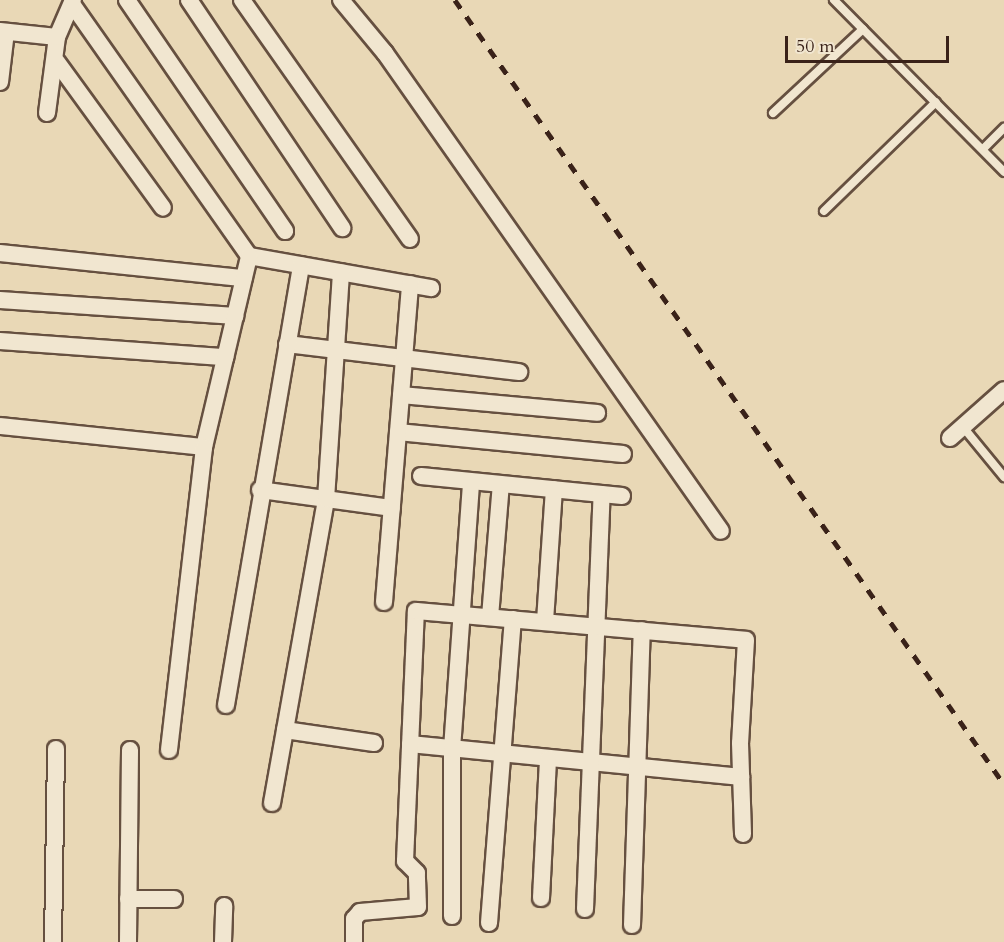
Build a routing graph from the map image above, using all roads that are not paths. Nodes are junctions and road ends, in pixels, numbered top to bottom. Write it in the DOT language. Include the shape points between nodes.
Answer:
graph roads {
  1 [pos="127,0"];
  2 [pos="189,0"];
  3 [pos="242,0"];
  4 [pos="340,0"];
  5 [pos="834,0"];
  6 [pos="73,2"];
  7 [pos="863,29"];
  8 [pos="3,32"];
  9 [pos="57,37"];
  10 [pos="57,62"];
  11 [pos="0,82"];
  12 [pos="936,102"];
  13 [pos="47,113"];
  14 [pos="773,114"];
  15 [pos="1004,128"];
  16 [pos="983,149"];
  17 [pos="1004,172"];
  18 [pos="163,208"];
  19 [pos="824,210"];
  20 [pos="342,228"];
  21 [pos="285,231"];
  22 [pos="410,238"];
  23 [pos="0,253"];
  24 [pos="249,256"];
  25 [pos="301,265"];
  26 [pos="340,272"];
  27 [pos="244,278"];
  28 [pos="410,284"];
  29 [pos="431,288"];
  30 [pos="0,300"];
  31 [pos="235,316"];
  32 [pos="0,341"];
  33 [pos="287,344"];
  34 [pos="336,351"];
  35 [pos="225,357"];
  36 [pos="404,359"];
  37 [pos="519,372"];
  38 [pos="1004,390"];
  39 [pos="401,394"];
  40 [pos="597,413"];
  41 [pos="0,426"];
  42 [pos="963,426"];
  43 [pos="398,432"];
  44 [pos="950,438"];
  45 [pos="204,447"];
  46 [pos="623,453"];
  47 [pos="421,476"];
  48 [pos="1004,477"];
  49 [pos="471,482"];
  50 [pos="501,484"];
  51 [pos="554,489"];
  52 [pos="260,490"];
  53 [pos="602,494"];
  54 [pos="622,496"];
  55 [pos="326,499"];
  56 [pos="392,508"];
  57 [pos="721,531"];
  58 [pos="384,603"];
  59 [pos="461,613"];
  60 [pos="490,617"];
  61 [pos="513,619"];
  62 [pos="545,621"];
  63 [pos="597,626"];
  64 [pos="642,630"];
  65 [pos="226,705"];
  66 [pos="285,730"];
  67 [pos="374,743"];
  68 [pos="410,744"];
  69 [pos="56,749"];
  70 [pos="452,749"];
  71 [pos="130,750"];
  72 [pos="169,750"];
  73 [pos="502,754"];
  74 [pos="548,759"];
  75 [pos="589,762"];
  76 [pos="634,766"];
  77 [pos="741,777"];
  78 [pos="272,803"];
  79 [pos="743,834"];
  80 [pos="541,898"];
  81 [pos="128,899"];
  82 [pos="174,899"];
  83 [pos="224,906"];
  84 [pos="585,909"];
  85 [pos="452,916"];
  86 [pos="489,923"];
  87 [pos="632,925"];
  88 [pos="53,942"];
  89 [pos="128,942"];
  90 [pos="223,942"];
  91 [pos="354,942"];
  1 -- 21 [label="street"];
  2 -- 20 [label="street"];
  3 -- 22 [label="street"];
  4 -- 57 [label="street" via="392,62"];
  5 -- 7 [label="lane"];
  6 -- 9 [label="street"];
  6 -- 24 [label="street"];
  7 -- 12 [label="lane"];
  7 -- 14 [label="lane"];
  8 -- 9 [label="street"];
  8 -- 11 [label="street"];
  9 -- 10 [label="street"];
  10 -- 13 [label="street"];
  10 -- 18 [label="street"];
  12 -- 16 [label="lane"];
  12 -- 19 [label="lane"];
  15 -- 16 [label="lane"];
  16 -- 17 [label="lane"];
  23 -- 27 [label="street"];
  24 -- 25 [label="street"];
  24 -- 27 [label="street"];
  25 -- 26 [label="street"];
  25 -- 33 [label="street"];
  26 -- 28 [label="street"];
  26 -- 34 [label="street"];
  27 -- 31 [label="street"];
  28 -- 29 [label="street"];
  28 -- 36 [label="street"];
  30 -- 31 [label="street"];
  31 -- 35 [label="street"];
  32 -- 35 [label="street"];
  33 -- 34 [label="street"];
  33 -- 52 [label="street"];
  34 -- 36 [label="street"];
  34 -- 55 [label="street"];
  35 -- 45 [label="street"];
  36 -- 37 [label="street"];
  36 -- 39 [label="street"];
  38 -- 42 [label="street"];
  39 -- 40 [label="street"];
  39 -- 43 [label="street"];
  41 -- 45 [label="street"];
  42 -- 44 [label="street"];
  42 -- 48 [label="lane"];
  43 -- 46 [label="street"];
  43 -- 56 [label="street"];
  45 -- 72 [label="street"];
  47 -- 49 [label="street"];
  49 -- 50 [label="street"];
  49 -- 59 [label="street"];
  50 -- 51 [label="street"];
  50 -- 60 [label="street"];
  51 -- 53 [label="street"];
  51 -- 62 [label="street"];
  52 -- 55 [label="street"];
  52 -- 65 [label="street"];
  53 -- 54 [label="street"];
  53 -- 63 [label="street"];
  55 -- 56 [label="street"];
  55 -- 66 [label="street"];
  56 -- 58 [label="street"];
  59 -- 60 [label="street"];
  59 -- 68 [label="street" via="416,611"];
  59 -- 70 [label="street"];
  60 -- 61 [label="street"];
  61 -- 62 [label="street"];
  61 -- 73 [label="street"];
  62 -- 63 [label="street"];
  63 -- 64 [label="street"];
  63 -- 75 [label="street"];
  64 -- 76 [label="street"];
  64 -- 77 [label="street" via="746,640"];
  66 -- 67 [label="street"];
  66 -- 78 [label="street"];
  68 -- 70 [label="street"];
  68 -- 91 [label="street" via="405,861 417,873 418,908 360,912 354,919"];
  69 -- 88 [label="street"];
  70 -- 73 [label="street"];
  70 -- 85 [label="street"];
  71 -- 81 [label="street"];
  73 -- 74 [label="street"];
  73 -- 86 [label="street"];
  74 -- 75 [label="street"];
  74 -- 80 [label="street"];
  75 -- 76 [label="street"];
  75 -- 84 [label="street"];
  76 -- 77 [label="street"];
  76 -- 87 [label="street"];
  77 -- 79 [label="street"];
  81 -- 82 [label="street"];
  81 -- 89 [label="street"];
  83 -- 90 [label="street"];
}
